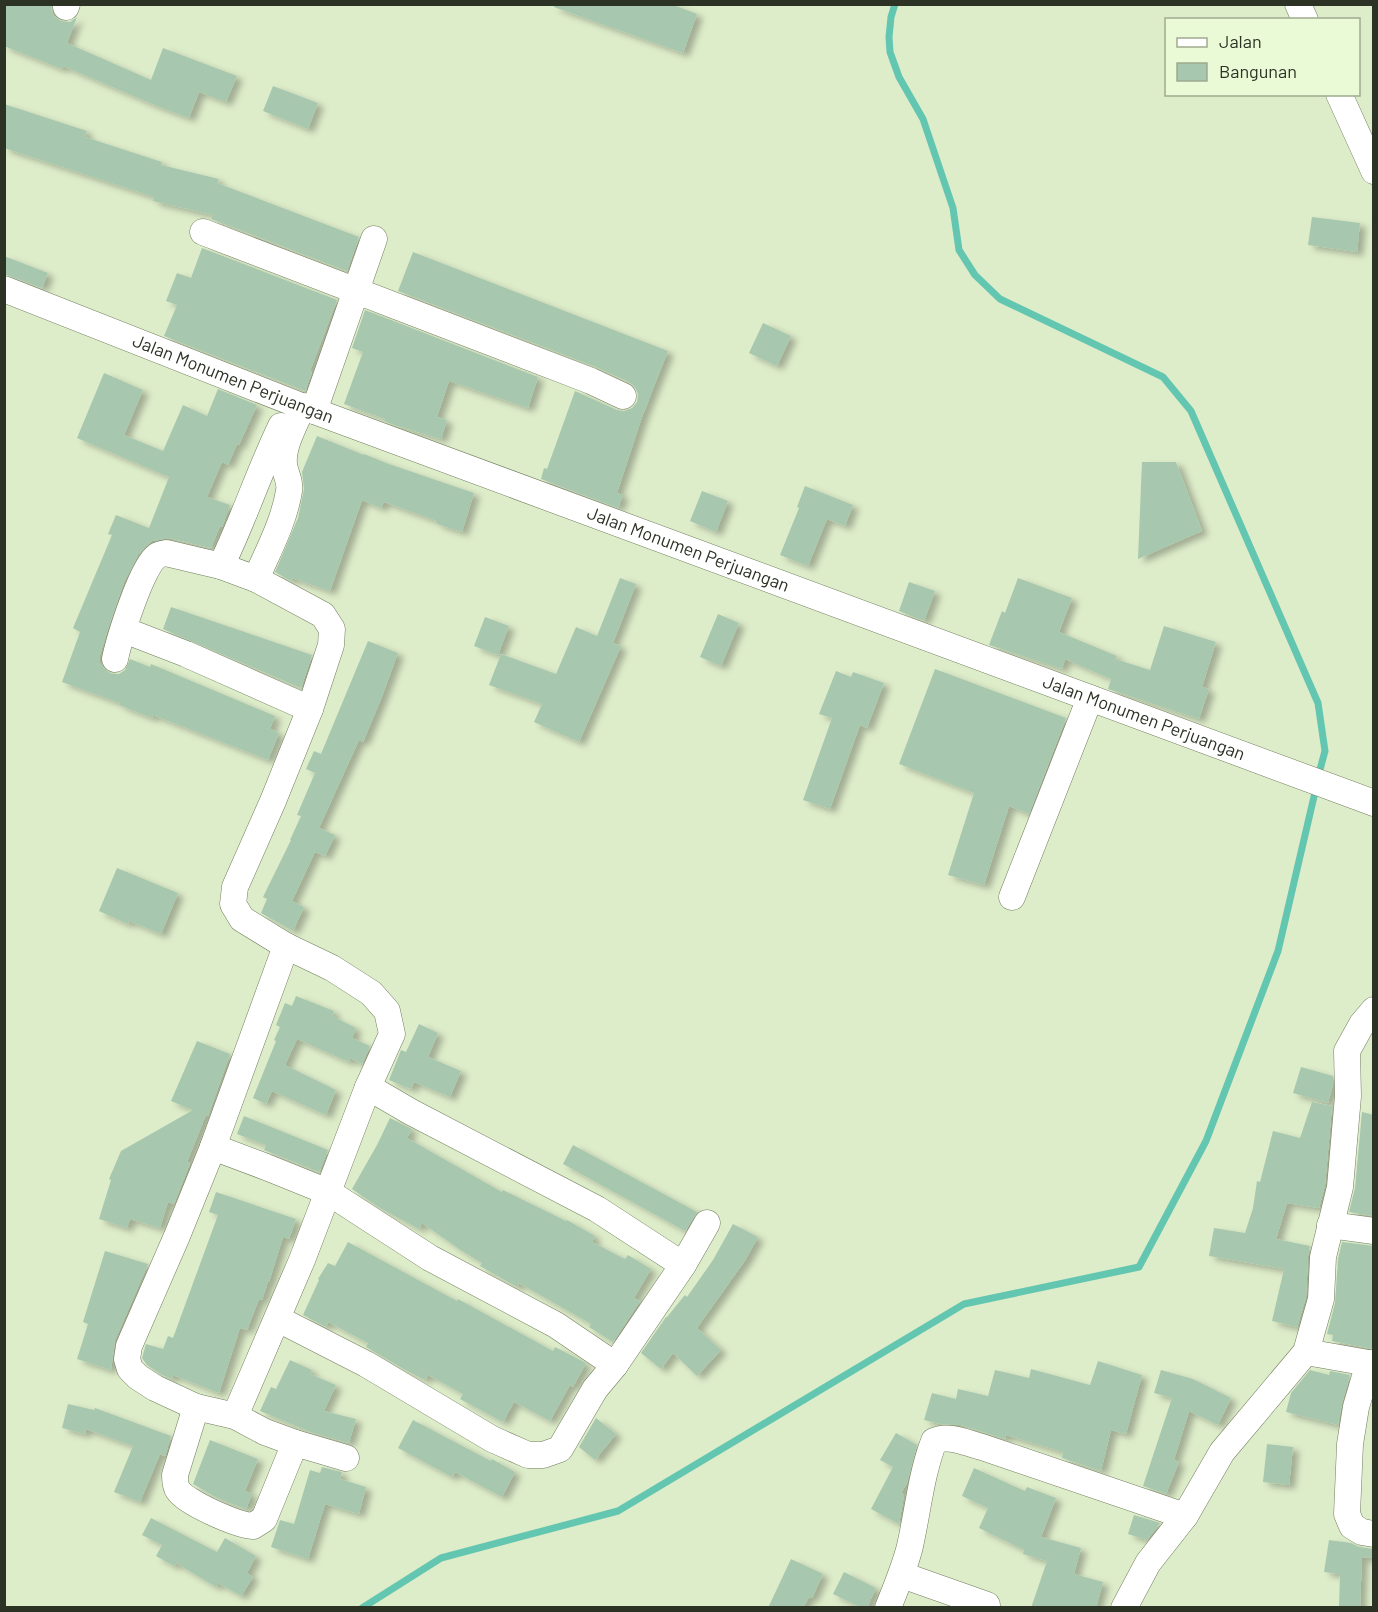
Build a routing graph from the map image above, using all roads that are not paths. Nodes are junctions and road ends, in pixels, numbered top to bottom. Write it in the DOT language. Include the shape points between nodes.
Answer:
graph roads {
  1 [pos="1298,4"];
  2 [pos="1304,18"];
  3 [pos="1340,96"];
  4 [pos="1374,171"];
  5 [pos="203,232"];
  6 [pos="374,239"];
  7 [pos="4,289"];
  8 [pos="357,291"];
  9 [pos="623,396"];
  10 [pos="303,406"];
  11 [pos="221,567"];
  12 [pos="256,579"];
  13 [pos="124,630"];
  14 [pos="115,659"];
  15 [pos="1090,698"];
  16 [pos="310,709"];
  17 [pos="1362,799"];
  18 [pos="1012,897"];
  19 [pos="286,946"];
  20 [pos="1374,1010"];
  21 [pos="368,1087"];
  22 [pos="213,1147"];
  23 [pos="328,1192"];
  24 [pos="707,1223"];
  25 [pos="1330,1226"];
  26 [pos="1374,1231"];
  27 [pos="683,1264"];
  28 [pos="278,1319"];
  29 [pos="1306,1352"];
  30 [pos="1371,1363"];
  31 [pos="615,1365"];
  32 [pos="196,1407"];
  33 [pos="235,1416"];
  34 [pos="295,1443"];
  35 [pos="346,1458"];
  36 [pos="1185,1516"];
  37 [pos="1374,1534"];
  38 [pos="902,1575"];
  39 [pos="991,1607"];
  40 [pos="888,1608"];
  41 [pos="1124,1608"];
  1 -- 2 [label="street"];
  3 -- 4 [label="street"];
  5 -- 8 [label="street"];
  6 -- 8 [label="street"];
  7 -- 10 [label="street, Jalan Monumen Perjuangan"];
  8 -- 9 [label="street"];
  8 -- 10 [label="street"];
  10 -- 11 [label="street" via="266,459"];
  10 -- 12 [label="street" via="284,453 289,493"];
  10 -- 15 [label="street, Jalan Monumen Perjuangan"];
  11 -- 12 [label="street"];
  11 -- 13 [label="street" via="166,553 157,556 140,583"];
  12 -- 16 [label="street" via="323,615 332,629 331,645"];
  13 -- 14 [label="street"];
  13 -- 16 [label="street"];
  15 -- 17 [label="street, Jalan Monumen Perjuangan"];
  15 -- 18 [label="street"];
  16 -- 19 [label="street" via="235,887 233,904 243,919"];
  19 -- 21 [label="street" via="332,968 371,993 387,1011 392,1034"];
  19 -- 22 [label="street"];
  20 -- 25 [label="street" via="1347,1051 1348,1096 1340,1187"];
  21 -- 23 [label="street"];
  21 -- 27 [label="street" via="597,1209"];
  22 -- 23 [label="street"];
  22 -- 32 [label="street" via="129,1346 128,1359 130,1369 138,1377"];
  23 -- 28 [label="street"];
  23 -- 31 [label="street" via="430,1258 556,1325"];
  24 -- 27 [label="street"];
  25 -- 26 [label="street"];
  25 -- 29 [label="street" via="1323,1257 1321,1299"];
  27 -- 31 [label="street"];
  28 -- 31 [label="street" via="366,1364 492,1439 528,1455 560,1449 595,1389"];
  28 -- 33 [label="street"];
  29 -- 30 [label="street"];
  29 -- 36 [label="street" via="1222,1452"];
  30 -- 37 [label="street" via="1356,1407 1350,1444 1347,1514 1352,1526"];
  32 -- 33 [label="street"];
  32 -- 34 [label="street" via="175,1475 178,1490 237,1523 253,1526 264,1519"];
  33 -- 34 [label="street"];
  34 -- 35 [label="street"];
  36 -- 38 [label="street" via="942,1437 934,1441 930,1450"];
  36 -- 41 [label="street" via="1148,1563"];
  38 -- 39 [label="street"];
  38 -- 40 [label="street"];
}
